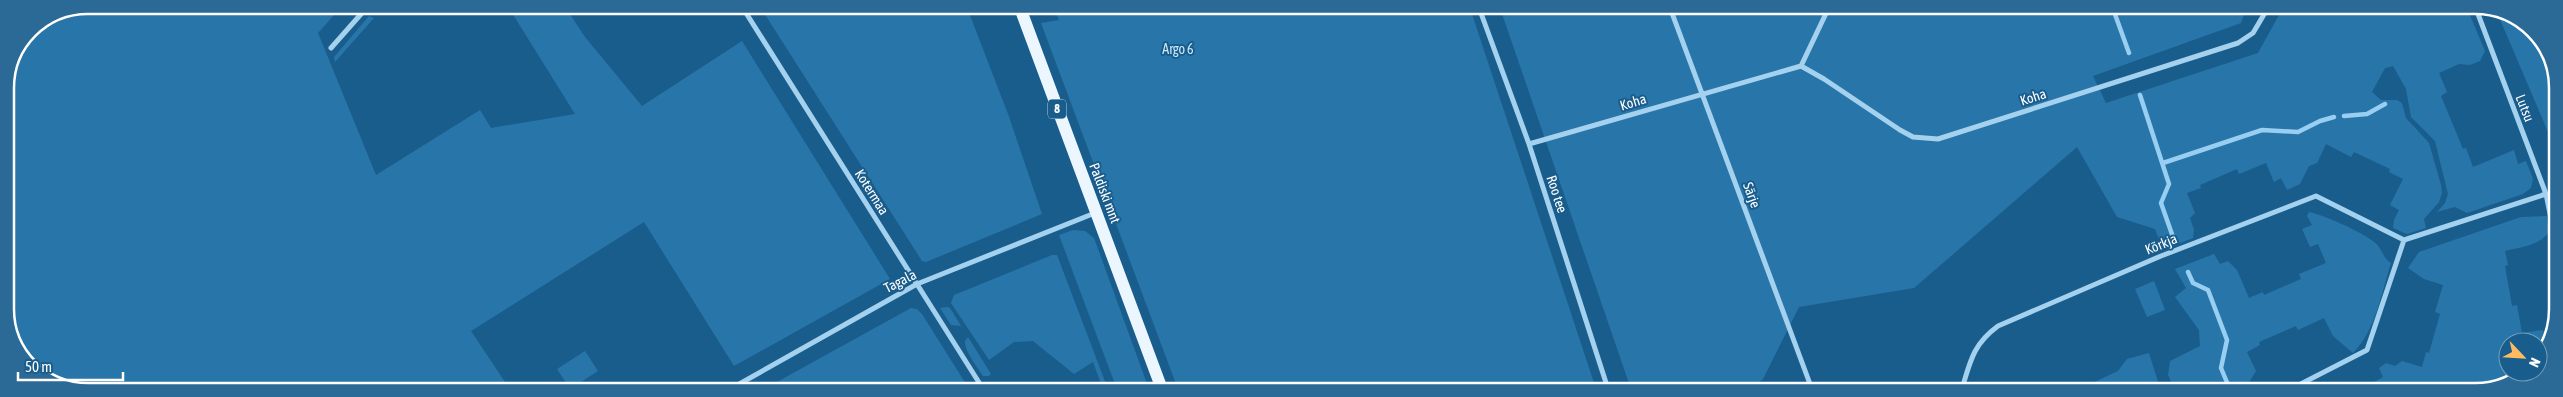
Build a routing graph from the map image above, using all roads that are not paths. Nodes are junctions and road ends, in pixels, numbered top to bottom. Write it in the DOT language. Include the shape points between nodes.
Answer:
graph roads {
  1 [pos="362,14"];
  2 [pos="747,14"];
  3 [pos="1022,14"];
  4 [pos="1481,14"];
  5 [pos="1672,14"];
  6 [pos="1826,14"];
  7 [pos="2264,14"];
  8 [pos="2478,14"];
  9 [pos="331,48"];
  10 [pos="1801,66"];
  11 [pos="1702,93"];
  12 [pos="1529,144"];
  13 [pos="2546,194"];
  14 [pos="2549,209"];
  15 [pos="1096,212"];
  16 [pos="2404,240"];
  17 [pos="917,284"];
  18 [pos="741,383"];
  19 [pos="979,383"];
  20 [pos="1160,383"];
  21 [pos="1607,383"];
  22 [pos="1810,383"];
  23 [pos="1964,383"];
  24 [pos="2303,383"];
  1 -- 9 [label="street"];
  2 -- 17 [label="street, Kotermaa"];
  3 -- 15 [label="main road, Paldiski mnt / 8"];
  4 -- 12 [label="street, Roo tee"];
  5 -- 11 [label="street, Särje"];
  6 -- 10 [label="street"];
  7 -- 10 [label="street, Koha" via="2253,34 2238,43 1938,139 1914,137 1900,130"];
  8 -- 13 [label="street, Lutsu"];
  10 -- 11 [label="street, Koha"];
  11 -- 12 [label="street, Koha"];
  11 -- 22 [label="street, Särje"];
  12 -- 21 [label="street, Roo tee"];
  13 -- 14 [label="street, Lutsu"];
  13 -- 16 [label="street"];
  15 -- 17 [label="street, Tagala"];
  15 -- 20 [label="main road, Paldiski mnt / 8"];
  16 -- 23 [label="street, Kõrkja" via="2316,196 2161,256 1998,326 1976,346"];
  16 -- 24 [label="street" via="2367,350"];
  17 -- 18 [label="street, Tagala"];
  17 -- 19 [label="street, Kotermaa"];
}
